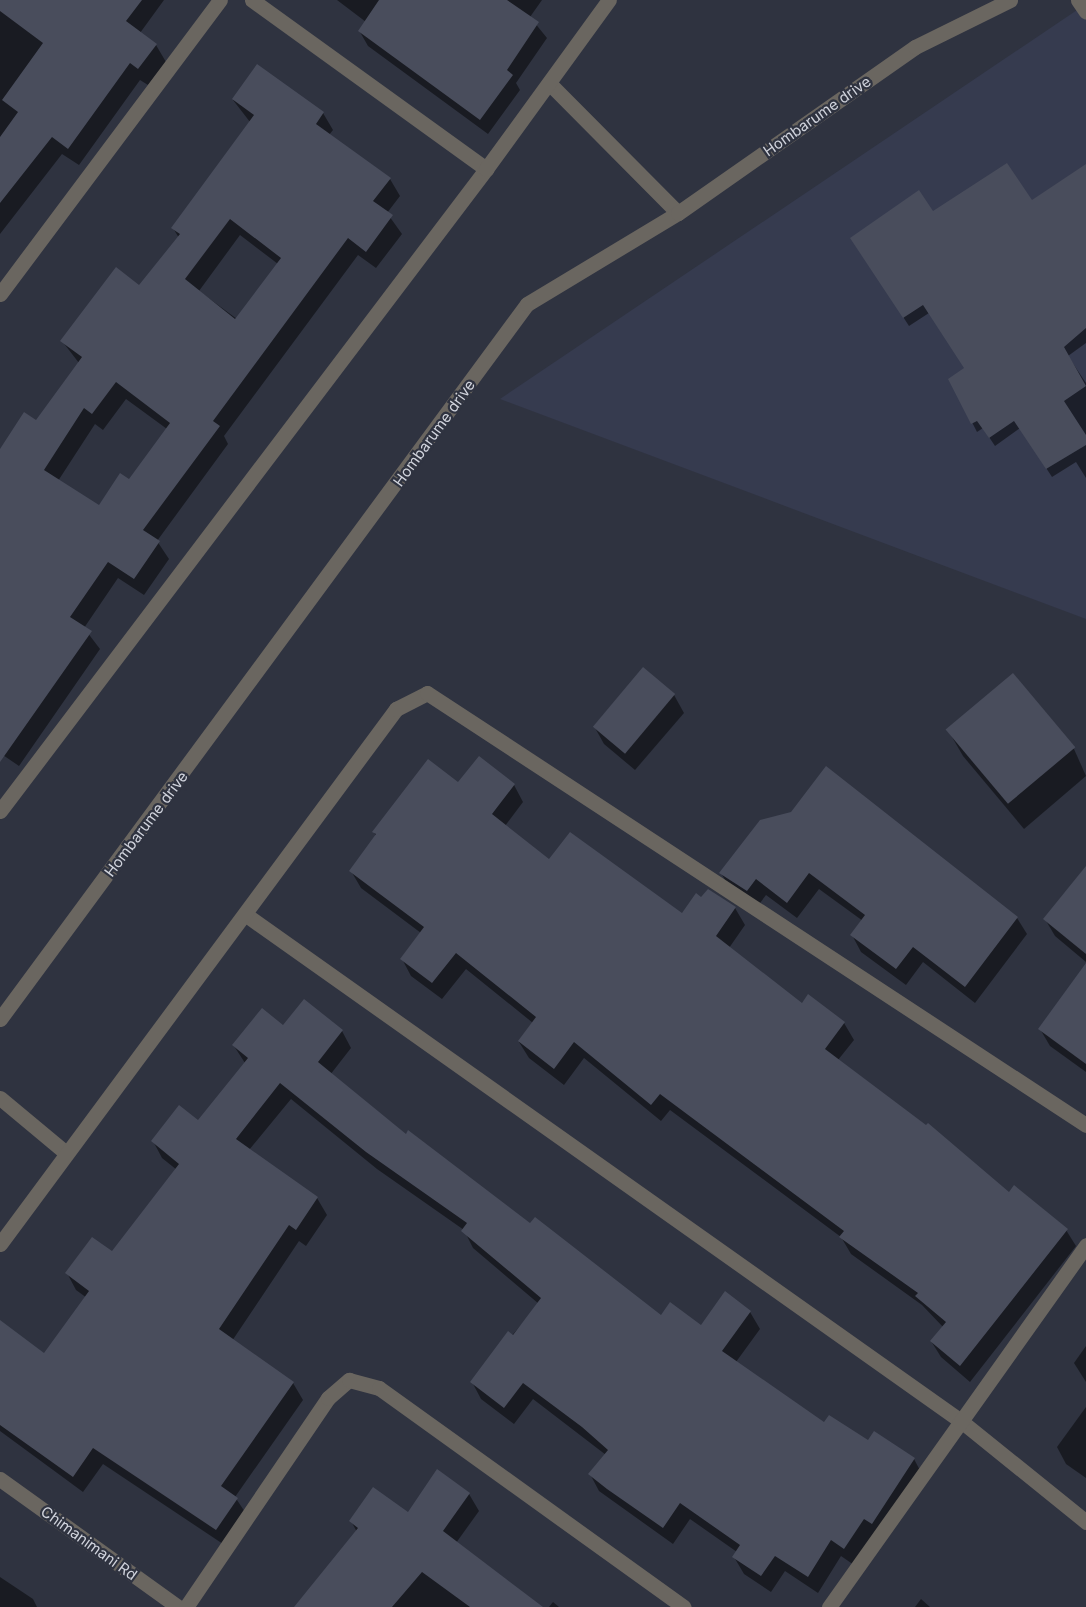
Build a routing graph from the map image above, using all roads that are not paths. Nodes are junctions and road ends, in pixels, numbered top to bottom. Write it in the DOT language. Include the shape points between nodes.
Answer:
graph roads {
  1 [pos="220,0"];
  2 [pos="252,0"];
  3 [pos="609,0"];
  4 [pos="1010,0"];
  5 [pos="1078,0"];
  6 [pos="1086,12"];
  7 [pos="549,83"];
  8 [pos="486,169"];
  9 [pos="678,213"];
  10 [pos="0,294"];
  11 [pos="0,811"];
  12 [pos="246,915"];
  13 [pos="0,1019"];
  14 [pos="0,1098"];
  15 [pos="1086,1125"];
  16 [pos="66,1153"];
  17 [pos="0,1244"];
  18 [pos="1086,1245"];
  19 [pos="961,1421"];
  20 [pos="0,1479"];
  21 [pos="1086,1522"];
  22 [pos="178,1607"];
  23 [pos="186,1607"];
  24 [pos="684,1607"];
  25 [pos="829,1607"];
  1 -- 10 [label="street"];
  2 -- 8 [label="street"];
  3 -- 7 [label="street"];
  4 -- 9 [label="street, Hombarume drive" via="915,47"];
  5 -- 6 [label="street"];
  7 -- 8 [label="street"];
  7 -- 9 [label="street"];
  8 -- 11 [label="street"];
  9 -- 13 [label="street, Hombarume drive" via="527,304"];
  12 -- 15 [label="street" via="396,709 428,693"];
  12 -- 16 [label="street"];
  12 -- 19 [label="street"];
  14 -- 16 [label="street"];
  16 -- 17 [label="street"];
  18 -- 19 [label="street"];
  19 -- 21 [label="street"];
  19 -- 25 [label="street"];
  20 -- 22 [label="street, Chimanimani Rd"];
  23 -- 24 [label="street" via="328,1398 349,1380 379,1388"];
}
